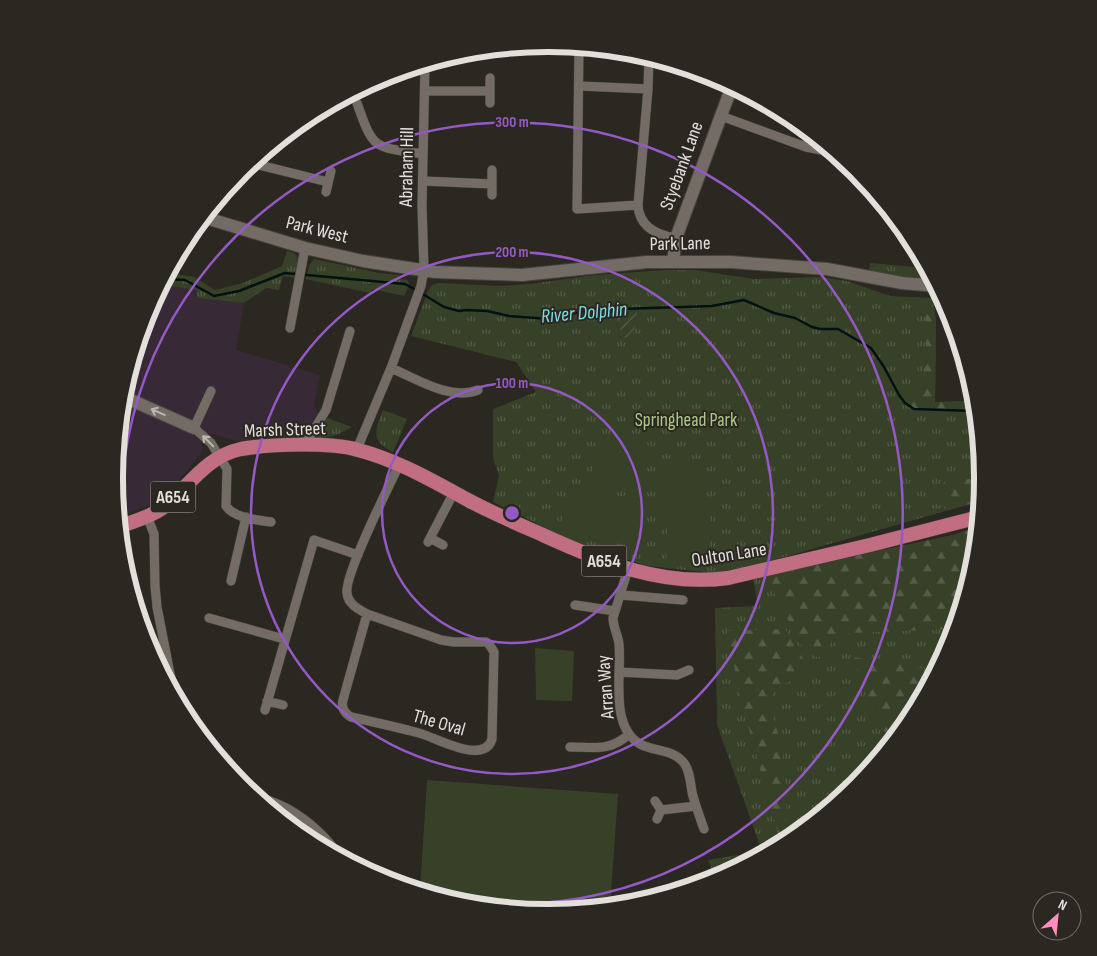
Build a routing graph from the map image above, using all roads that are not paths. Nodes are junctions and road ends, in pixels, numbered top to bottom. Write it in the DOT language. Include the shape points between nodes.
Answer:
graph roads {
  1 [pos="579,53"];
  2 [pos="649,65"];
  3 [pos="425,71"];
  4 [pos="490,78"];
  5 [pos="580,86"];
  6 [pos="490,90"];
  7 [pos="648,90"];
  8 [pos="425,91"];
  9 [pos="729,93"];
  10 [pos="357,103"];
  11 [pos="490,103"];
  12 [pos="720,116"];
  13 [pos="809,140"];
  14 [pos="806,147"];
  15 [pos="819,150"];
  16 [pos="424,154"];
  17 [pos="260,165"];
  18 [pos="492,170"];
  19 [pos="331,171"];
  20 [pos="423,181"];
  21 [pos="328,182"];
  22 [pos="492,184"];
  23 [pos="326,192"];
  24 [pos="492,195"];
  25 [pos="638,205"];
  26 [pos="211,219"];
  27 [pos="676,238"];
  28 [pos="305,248"];
  29 [pos="673,261"];
  30 [pos="424,270"];
  31 [pos="928,285"];
  32 [pos="290,328"];
  33 [pos="350,331"];
  34 [pos="391,368"];
  35 [pos="479,390"];
  36 [pos="211,391"];
  37 [pos="130,400"];
  38 [pos="194,428"];
  39 [pos="304,446"];
  40 [pos="357,449"];
  41 [pos="220,456"];
  42 [pos="399,465"];
  43 [pos="454,492"];
  44 [pos="147,516"];
  45 [pos="246,517"];
  46 [pos="972,520"];
  47 [pos="271,522"];
  48 [pos="126,524"];
  49 [pos="443,545"];
  50 [pos="358,555"];
  51 [pos="628,569"];
  52 [pos="231,581"];
  53 [pos="577,595"];
  54 [pos="621,595"];
  55 [pos="684,600"];
  56 [pos="615,610"];
  57 [pos="368,614"];
  58 [pos="209,618"];
  59 [pos="284,640"];
  60 [pos="689,670"];
  61 [pos="169,671"];
  62 [pos="619,672"];
  63 [pos="283,705"];
  64 [pos="629,734"];
  65 [pos="570,747"];
  66 [pos="655,800"];
  67 [pos="275,804"];
  68 [pos="696,806"];
  69 [pos="704,829"];
  70 [pos="325,840"];
  1 -- 5 [label="street"];
  2 -- 7 [label="street"];
  3 -- 8 [label="street, Abraham Hill"];
  4 -- 6 [label="street"];
  5 -- 7 [label="street"];
  5 -- 25 [label="street" via="577,209"];
  6 -- 8 [label="street"];
  6 -- 11 [label="street"];
  7 -- 25 [label="street"];
  8 -- 16 [label="street, Abraham Hill"];
  9 -- 12 [label="street, Styebank Lane"];
  10 -- 16 [label="street" via="376,144"];
  12 -- 14 [label="street"];
  12 -- 27 [label="street, Styebank Lane"];
  13 -- 14 [label="street"];
  14 -- 15 [label="street"];
  16 -- 20 [label="street, Abraham Hill"];
  17 -- 21 [label="street"];
  18 -- 22 [label="street"];
  19 -- 21 [label="street"];
  20 -- 22 [label="street"];
  20 -- 30 [label="street, Abraham Hill"];
  21 -- 23 [label="street"];
  22 -- 24 [label="street"];
  25 -- 27 [label="street" via="638,214 646,226"];
  26 -- 28 [label="street, Park West"];
  27 -- 29 [label="street, Styebank Lane"];
  28 -- 30 [label="street, Park West"];
  28 -- 32 [label="street"];
  29 -- 30 [label="street, Park Lane" via="522,275"];
  29 -- 31 [label="street, Park Lane" via="802,266"];
  30 -- 34 [label="street, Abraham Hill"];
  33 -- 39 [label="street" via="326,410"];
  34 -- 35 [label="street" via="454,393"];
  34 -- 40 [label="street, Abraham Hill"];
  36 -- 38 [label="street"];
  38 -- 37 [label="street, one-way"];
  41 -- 38 [label="street, one-way"];
  39 -- 40 [label="main road, Marsh Street / A654"];
  39 -- 41 [label="main road, Marsh Street / A654" via="243,449"];
  40 -- 42 [label="main road, Oulton Lane / A654"];
  41 -- 44 [label="main road, Marsh Street / A654" via="198,472 163,507"];
  41 -- 45 [label="street" via="227,469 226,506 234,514"];
  42 -- 43 [label="main road, Oulton Lane / A654"];
  42 -- 50 [label="street, The Oval"];
  43 -- 49 [label="street" via="429,540"];
  43 -- 51 [label="main road, Oulton Lane / A654" via="564,546"];
  44 -- 48 [label="main road, Marsh Street / A654"];
  44 -- 61 [label="street" via="154,534 157,607"];
  45 -- 47 [label="street"];
  45 -- 52 [label="street"];
  46 -- 51 [label="main road, Oulton Lane / A654" via="728,578 685,581"];
  50 -- 57 [label="street, The Oval" via="347,593 352,604"];
  50 -- 59 [label="street" via="315,536"];
  51 -- 54 [label="street, Arran Way"];
  53 -- 56 [label="street" via="575,608"];
  54 -- 55 [label="street"];
  54 -- 56 [label="street, Arran Way"];
  56 -- 62 [label="street, Arran Way" via="613,626 619,646"];
  57 -- 57 [label="street, The Oval" via="440,640 489,644 494,652 492,739 489,745 483,749 456,748 421,734 351,717 344,712 342,700"];
  58 -- 59 [label="street"];
  59 -- 63 [label="street" via="266,706"];
  60 -- 62 [label="street" via="676,680"];
  62 -- 64 [label="street, Arran Way" via="621,717"];
  64 -- 65 [label="street" via="610,747"];
  64 -- 68 [label="street, Arran Way" via="639,744 678,757 686,765"];
  66 -- 68 [label="street" via="659,815"];
  67 -- 70 [label="street" via="303,818"];
  68 -- 69 [label="street, Arran Way"];
}
